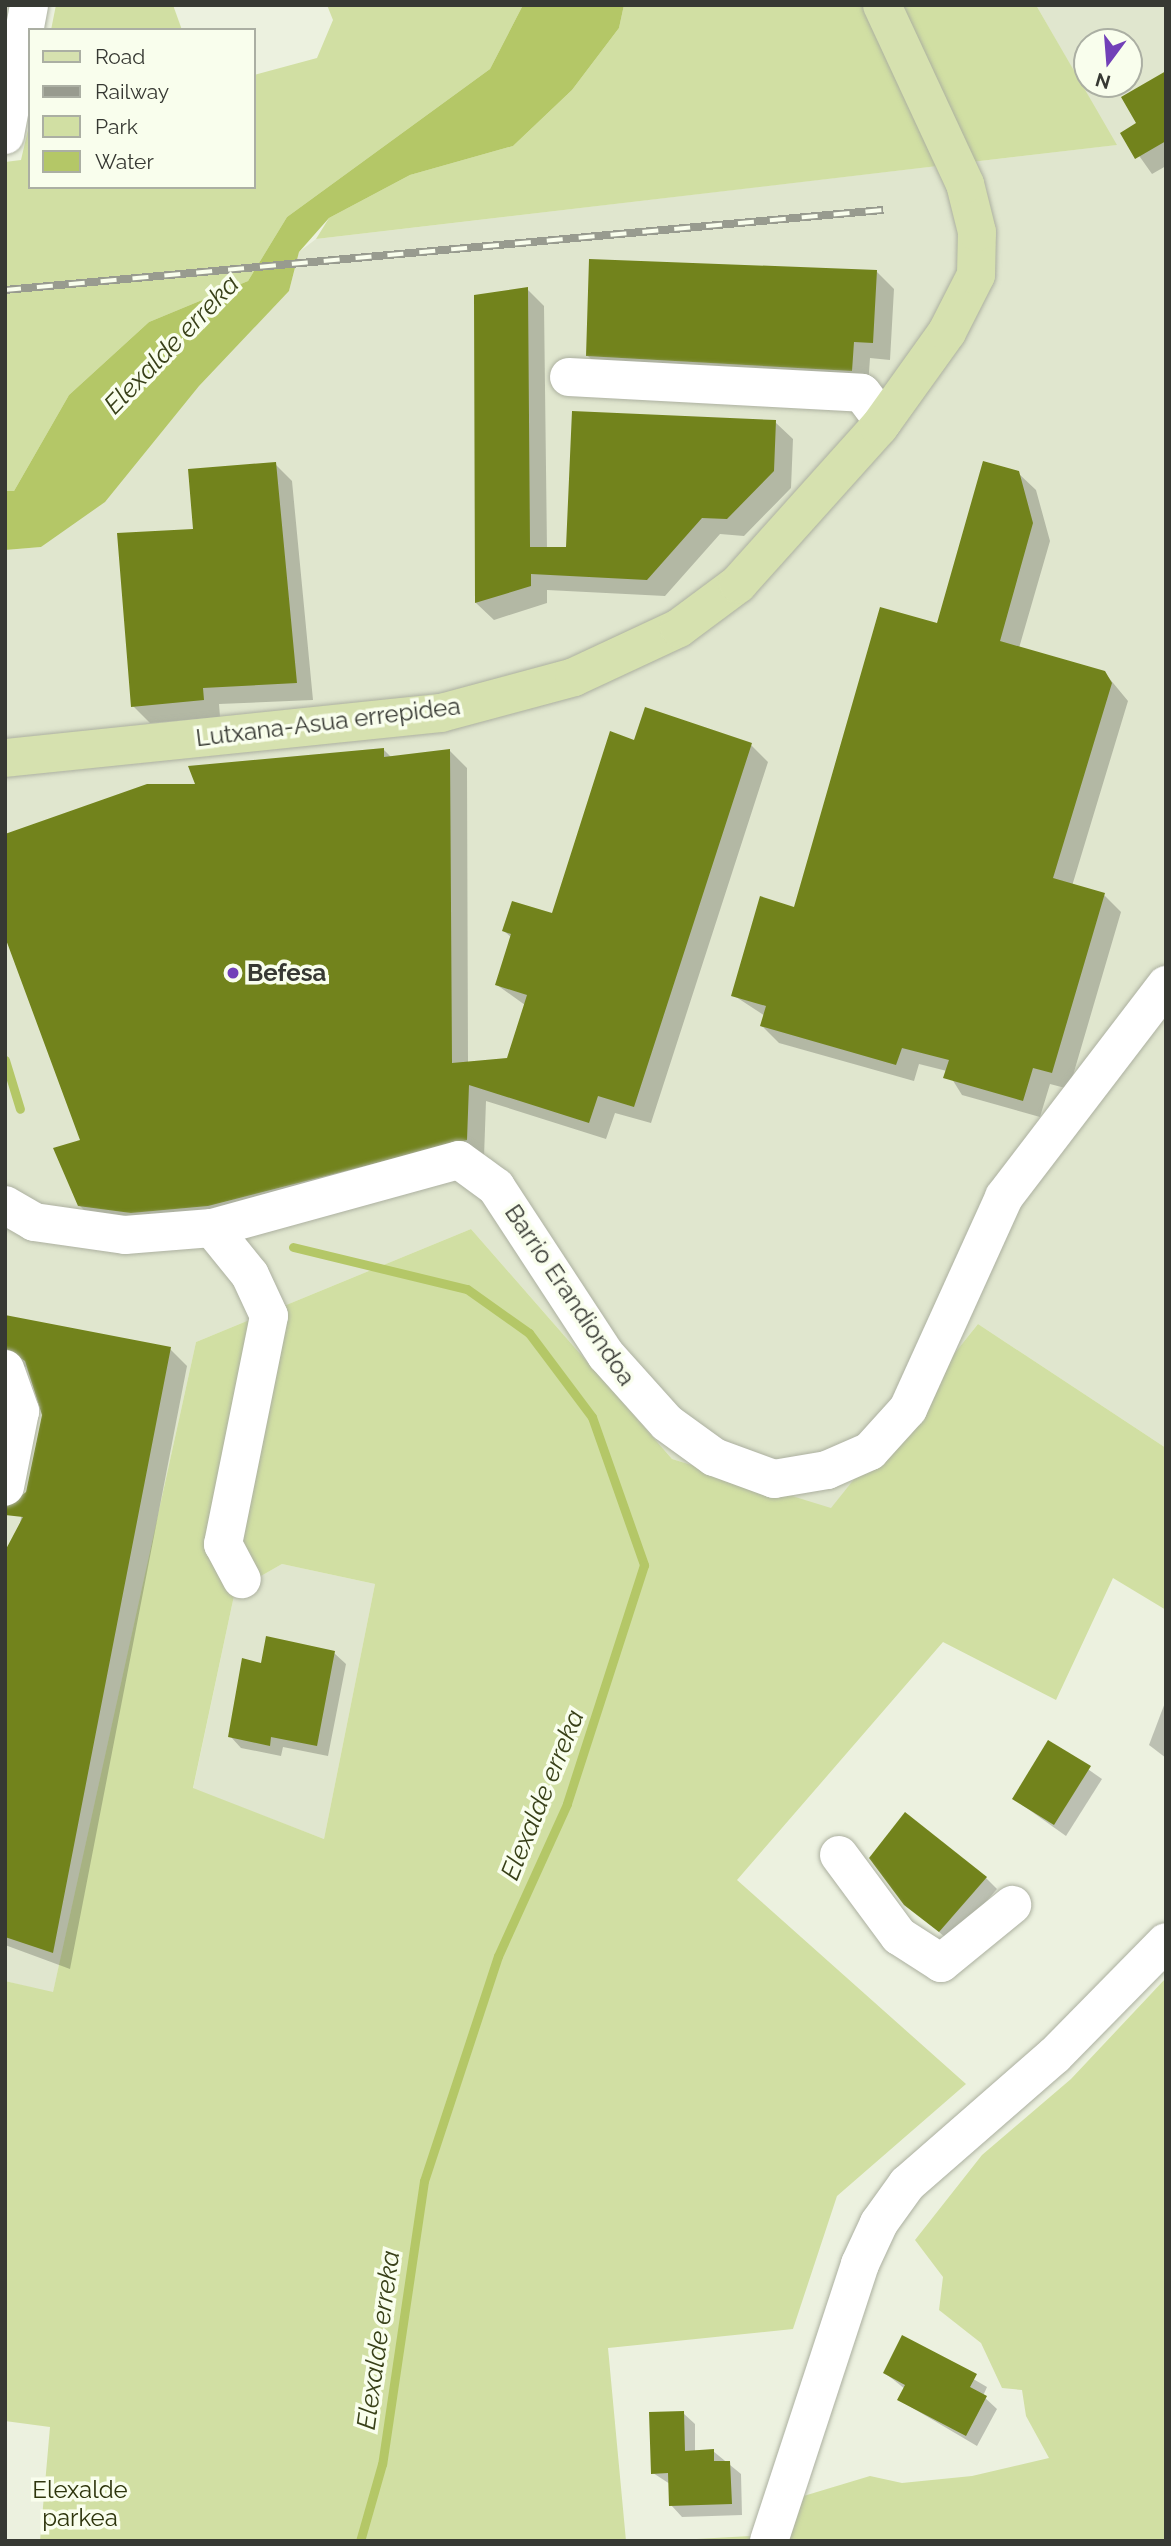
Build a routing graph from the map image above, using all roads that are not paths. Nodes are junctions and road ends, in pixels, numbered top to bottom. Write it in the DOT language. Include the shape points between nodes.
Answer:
graph roads {
  1 [pos="29,5"];
  2 [pos="882,5"];
  3 [pos="5,135"];
  4 [pos="569,377"];
  5 [pos="883,421"];
  6 [pos="5,758"];
  7 [pos="1166,985"];
  8 [pos="5,1205"];
  9 [pos="212,1228"];
  10 [pos="5,1369"];
  11 [pos="5,1487"];
  12 [pos="242,1579"];
  13 [pos="839,1855"];
  14 [pos="1012,1905"];
  15 [pos="1166,1942"];
  16 [pos="769,2541"];
  1 -- 3 [label="street"];
  2 -- 5 [label="main road, Lutxana-Asua errepidea" via="965,184 977,232 976,275"];
  4 -- 5 [label="street" via="862,393"];
  5 -- 6 [label="main road, Lutxana-Asua errepidea" via="738,584 679,628 574,677 441,713"];
  7 -- 9 [label="street, Barrio Erandiondoa" via="1004,1197 908,1409 870,1451 827,1471 774,1479 714,1457 667,1423 606,1355 496,1187 459,1160"];
  8 -- 9 [label="street, Barrio Erandiondoa" via="34,1222 125,1235"];
  9 -- 12 [label="street" via="250,1275 269,1316 223,1544"];
  10 -- 11 [label="street" via="20,1411"];
  13 -- 14 [label="street" via="898,1936 941,1963"];
  15 -- 16 [label="street" via="1055,2055 907,2184 879,2223 860,2264"];
}
